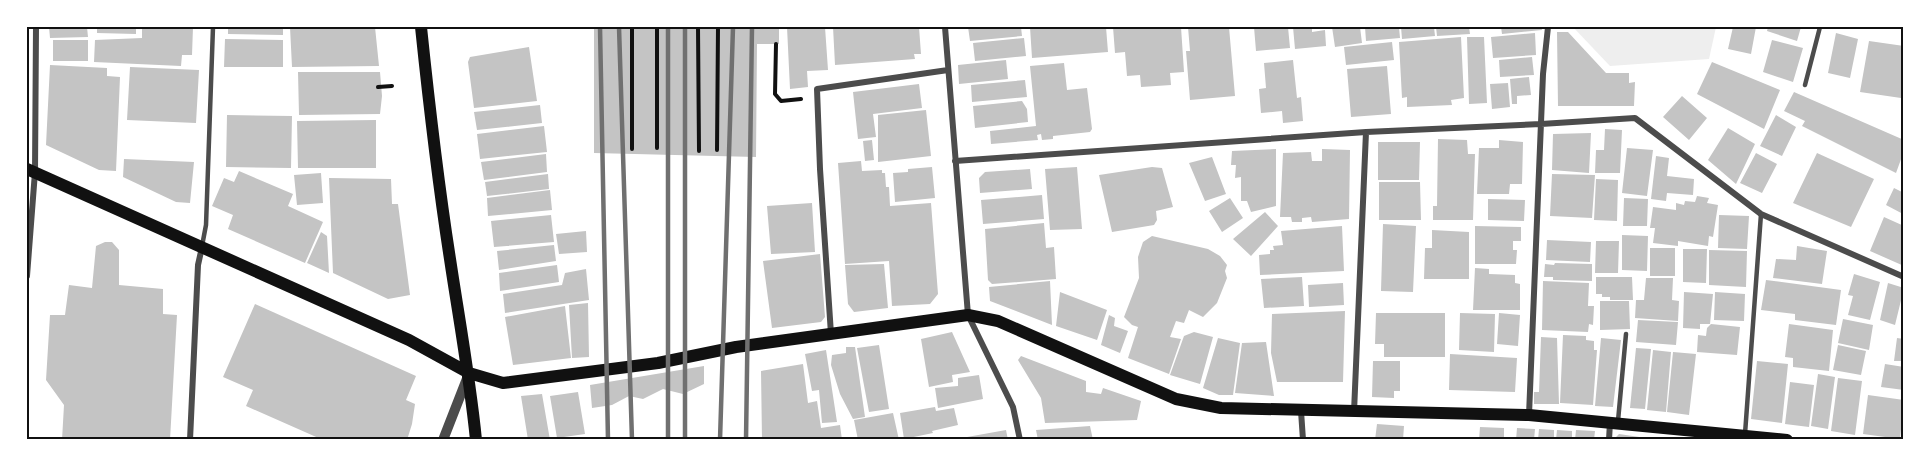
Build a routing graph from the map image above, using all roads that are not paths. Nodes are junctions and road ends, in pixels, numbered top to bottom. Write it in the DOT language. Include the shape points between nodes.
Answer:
graph roads {
  1 [pos="36,27"];
  2 [pos="213,27"];
  3 [pos="422,27"];
  4 [pos="945,27"];
  5 [pos="1548,27"];
  6 [pos="1820,27"];
  7 [pos="948,70"];
  8 [pos="1804,85"];
  9 [pos="1541,124"];
  10 [pos="1366,132"];
  11 [pos="955,161"];
  12 [pos="31,170"];
  13 [pos="1761,214"];
  14 [pos="202,246"];
  15 [pos="27,276"];
  16 [pos="1904,277"];
  17 [pos="968,315"];
  18 [pos="831,334"];
  19 [pos="1626,334"];
  20 [pos="469,373"];
  21 [pos="1301,411"];
  22 [pos="1354,412"];
  23 [pos="1529,415"];
  24 [pos="1614,422"];
  25 [pos="1745,434"];
  26 [pos="190,440"];
  27 [pos="443,440"];
  28 [pos="476,440"];
  29 [pos="1020,440"];
  30 [pos="1303,440"];
  31 [pos="1609,440"];
  32 [pos="1787,440"];
  1 -- 12 [label="street"];
  2 -- 14 [label="lane"];
  3 -- 20 [label="main road" via="427,90"];
  4 -- 7 [label="street"];
  5 -- 9 [label="street"];
  6 -- 8 [label="lane"];
  7 -- 11 [label="street"];
  7 -- 18 [label="street" via="817,89"];
  9 -- 10 [label="street"];
  9 -- 13 [label="street" via="1635,118"];
  9 -- 23 [label="street"];
  10 -- 11 [label="street"];
  10 -- 22 [label="street"];
  11 -- 17 [label="street"];
  12 -- 14 [label="main road"];
  12 -- 15 [label="street"];
  13 -- 16 [label="street"];
  13 -- 25 [label="lane"];
  14 -- 20 [label="main road" via="409,340"];
  14 -- 26 [label="street"];
  17 -- 18 [label="main road"];
  17 -- 21 [label="main road" via="998,321 1176,399 1221,408"];
  17 -- 29 [label="street" via="1013,406"];
  18 -- 20 [label="main road" via="658,363 503,383"];
  19 -- 24 [label="lane"];
  20 -- 27 [label="street"];
  20 -- 28 [label="main road"];
  21 -- 22 [label="main road"];
  21 -- 30 [label="street"];
  22 -- 23 [label="main road"];
  23 -- 24 [label="main road"];
  24 -- 25 [label="main road"];
  24 -- 31 [label="street"];
  25 -- 32 [label="main road"];
}
